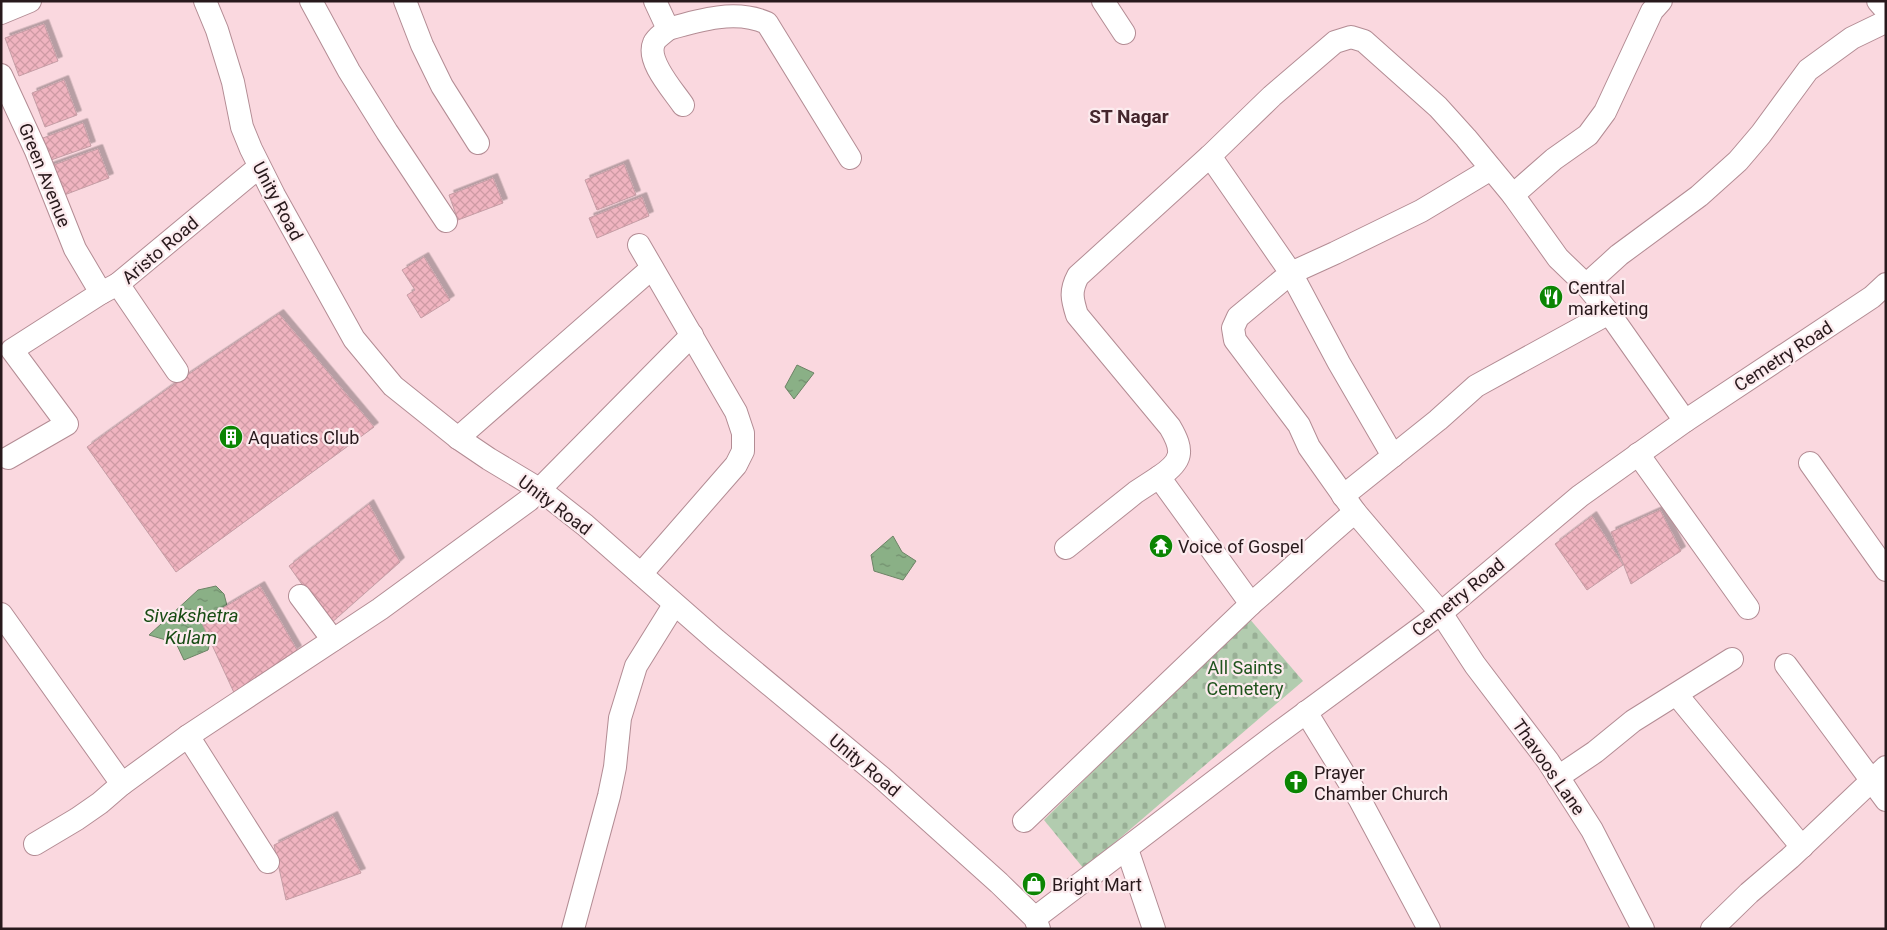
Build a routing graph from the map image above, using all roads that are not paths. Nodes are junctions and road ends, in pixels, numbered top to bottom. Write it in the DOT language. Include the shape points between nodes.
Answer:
graph roads {
  1 [pos="205,1"];
  2 [pos="311,1"];
  3 [pos="405,1"];
  4 [pos="655,1"];
  5 [pos="1103,1"];
  6 [pos="1661,1"];
  7 [pos="1878,1"];
  8 [pos="1884,20"];
  9 [pos="668,29"];
  10 [pos="1124,33"];
  11 [pos="1,75"];
  12 [pos="684,105"];
  13 [pos="478,143"];
  14 [pos="1210,156"];
  15 [pos="850,158"];
  16 [pos="260,167"];
  17 [pos="1491,169"];
  18 [pos="1513,195"];
  19 [pos="446,221"];
  20 [pos="639,245"];
  21 [pos="652,268"];
  22 [pos="1291,273"];
  23 [pos="103,284"];
  24 [pos="1586,284"];
  25 [pos="1886,284"];
  26 [pos="1609,313"];
  27 [pos="692,335"];
  28 [pos="177,370"];
  29 [pos="1685,421"];
  30 [pos="458,438"];
  31 [pos="1638,454"];
  32 [pos="1393,456"];
  33 [pos="8,458"];
  34 [pos="1810,463"];
  35 [pos="1159,477"];
  36 [pos="539,489"];
  37 [pos="1349,504"];
  38 [pos="1066,548"];
  39 [pos="1886,570"];
  40 [pos="641,574"];
  41 [pos="300,596"];
  42 [pos="1251,604"];
  43 [pos="674,605"];
  44 [pos="1748,608"];
  45 [pos="1441,613"];
  46 [pos="1,614"];
  47 [pos="333,640"];
  48 [pos="1732,660"];
  49 [pos="1786,665"];
  50 [pos="1678,695"];
  51 [pos="1306,712"];
  52 [pos="188,736"];
  53 [pos="1878,774"];
  54 [pos="1558,777"];
  55 [pos="122,784"];
  56 [pos="1886,800"];
  57 [pos="1024,820"];
  58 [pos="35,844"];
  59 [pos="1802,847"];
  60 [pos="1127,849"];
  61 [pos="268,862"];
  62 [pos="1037,923"];
  63 [pos="573,929"];
  64 [pos="1154,929"];
  65 [pos="1429,929"];
  66 [pos="1643,929"];
  67 [pos="1712,929"];
  1 -- 16 [label="street, Unity Road" via="233,82 242,127"];
  2 -- 19 [label="street" via="358,86"];
  3 -- 13 [label="street" via="442,86"];
  4 -- 9 [label="street"];
  5 -- 10 [label="street"];
  6 -- 18 [label="street" via="1652,11 1604,112 1588,135"];
  7 -- 8 [label="street"];
  8 -- 24 [label="street" via="1852,38 1808,70 1738,161 1699,196 1619,255"];
  9 -- 12 [label="street" via="654,42 652,55"];
  9 -- 15 [label="street" via="696,20 740,16 754,17 767,23"];
  11 -- 23 [label="street, Green Avenue" via="75,249"];
  14 -- 17 [label="street" via="1272,96 1336,42 1351,37 1364,41 1438,107"];
  14 -- 22 [label="street"];
  14 -- 35 [label="street" via="1078,276 1072,287 1076,315 1179,442 1180,456 1172,468"];
  16 -- 23 [label="street, Aristo Road"];
  16 -- 30 [label="street, Unity Road" via="354,339 393,386"];
  17 -- 18 [label="street"];
  17 -- 22 [label="street, Thavoos Lane" via="1421,211"];
  18 -- 24 [label="street" via="1558,258"];
  20 -- 21 [label="street"];
  21 -- 27 [label="street"];
  21 -- 30 [label="street"];
  22 -- 32 [label="street"];
  22 -- 37 [label="street, Thavoos Lane" via="1238,317 1233,328 1235,340 1299,425 1309,447"];
  23 -- 28 [label="street, Aristo Road"];
  23 -- 33 [label="street" via="12,350 68,424"];
  24 -- 26 [label="street"];
  25 -- 29 [label="street, Cemetry Road" via="1872,298"];
  26 -- 29 [label="street"];
  26 -- 32 [label="street" via="1476,386"];
  27 -- 36 [label="street"];
  27 -- 40 [label="street" via="736,412 743,433 744,451 736,465"];
  29 -- 31 [label="street, Cemetry Road"];
  30 -- 36 [label="street, Unity Road"];
  31 -- 44 [label="street"];
  31 -- 45 [label="street, Cemetry Road" via="1580,496"];
  32 -- 37 [label="street"];
  34 -- 39 [label="street"];
  35 -- 38 [label="street"];
  35 -- 42 [label="street"];
  36 -- 40 [label="street, Unity Road"];
  36 -- 47 [label="street" via="462,550"];
  37 -- 42 [label="street" via="1319,542"];
  37 -- 45 [label="street, Thavoos Lane"];
  40 -- 43 [label="street, Unity Road"];
  41 -- 47 [label="street"];
  42 -- 57 [label="street"];
  43 -- 62 [label="street, Unity Road" via="881,777 999,883"];
  43 -- 63 [label="street" via="636,666 623,709 609,796"];
  45 -- 51 [label="street, Cemetry Road"];
  45 -- 54 [label="street, Thavoos Lane" via="1475,666"];
  46 -- 55 [label="street"];
  47 -- 52 [label="street"];
  48 -- 50 [label="street"];
  49 -- 53 [label="street" via="1844,741"];
  50 -- 54 [label="street" via="1633,721"];
  50 -- 59 [label="street"];
  51 -- 60 [label="street, Cemetry Road"];
  51 -- 65 [label="street" via="1365,808"];
  52 -- 55 [label="street"];
  52 -- 61 [label="street"];
  53 -- 56 [label="street"];
  53 -- 59 [label="street"];
  54 -- 66 [label="street, Thavoos Lane" via="1592,830"];
  55 -- 58 [label="street" via="77,819"];
  59 -- 67 [label="street"];
  60 -- 62 [label="street, Cemetry Road"];
  60 -- 64 [label="street"];
}
